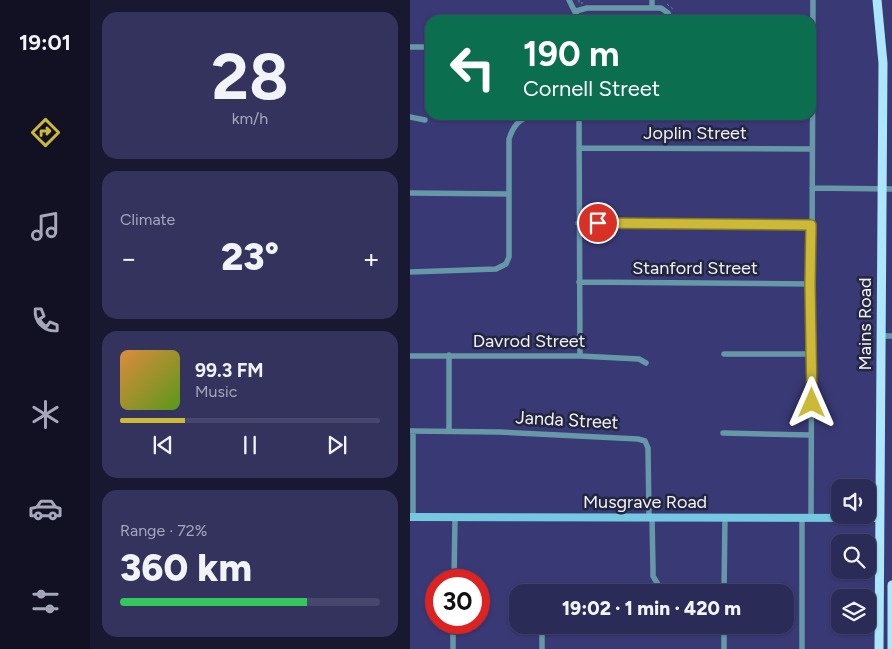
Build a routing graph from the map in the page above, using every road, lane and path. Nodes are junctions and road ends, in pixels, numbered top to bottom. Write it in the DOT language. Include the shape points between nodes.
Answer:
graph roads {
  1 [pos="569,0"];
  2 [pos="575,0"];
  3 [pos="652,0"];
  4 [pos="813,0"];
  5 [pos="877,0"];
  6 [pos="579,2"];
  7 [pos="652,8"];
  8 [pos="576,12"];
  9 [pos="577,15"];
  10 [pos="669,15"];
  11 [pos="813,15"];
  12 [pos="410,47"];
  13 [pos="425,47"];
  14 [pos="410,118"];
  15 [pos="425,120"];
  16 [pos="520,120"];
  17 [pos="579,120"];
  18 [pos="812,120"];
  19 [pos="579,148"];
  20 [pos="812,149"];
  21 [pos="812,188"];
  22 [pos="882,189"];
  23 [pos="892,189"];
  24 [pos="410,193"];
  25 [pos="509,194"];
  26 [pos="578,223"];
  27 [pos="811,225"];
  28 [pos="410,272"];
  29 [pos="579,282"];
  30 [pos="810,284"];
  31 [pos="881,336"];
  32 [pos="892,336"];
  33 [pos="724,354"];
  34 [pos="812,354"];
  35 [pos="410,356"];
  36 [pos="449,356"];
  37 [pos="580,356"];
  38 [pos="646,363"];
  39 [pos="412,431"];
  40 [pos="449,431"];
  41 [pos="723,433"];
  42 [pos="812,436"];
  43 [pos="412,517"];
  44 [pos="455,517"];
  45 [pos="651,517"];
  46 [pos="725,518"];
  47 [pos="802,518"];
  48 [pos="811,518"];
  49 [pos="880,518"];
  50 [pos="454,569"];
  51 [pos="658,584"];
  52 [pos="724,584"];
  53 [pos="892,586"];
  54 [pos="453,634"];
  55 [pos="542,634"];
  56 [pos="724,634"];
  57 [pos="453,649"];
  58 [pos="542,649"];
  59 [pos="724,649"];
  60 [pos="802,649"];
  61 [pos="879,649"];
  62 [pos="892,649"];
  1 -- 8 [label="street"];
  2 -- 6 [label="path"];
  3 -- 7 [label="street"];
  4 -- 11 [label="street"];
  5 -- 22 [label="main road, Mains Road" via="883,63"];
  7 -- 8 [label="street" via="587,8"];
  7 -- 10 [label="street" via="661,8"];
  8 -- 9 [label="street"];
  12 -- 13 [label="street"];
  14 -- 15 [label="street"];
  16 -- 25 [label="street" via="512,128 509,139"];
  17 -- 19 [label="street"];
  18 -- 20 [label="street"];
  19 -- 20 [label="street, Joplin Street"];
  19 -- 26 [label="street"];
  20 -- 21 [label="street"];
  21 -- 22 [label="street"];
  21 -- 27 [label="street"];
  22 -- 23 [label="street"];
  22 -- 31 [label="main road, Mains Road"];
  24 -- 25 [label="street"];
  25 -- 28 [label="street" via="509,257 506,264 496,269"];
  26 -- 27 [label="street"];
  26 -- 29 [label="street"];
  27 -- 30 [label="street"];
  29 -- 30 [label="street, Stanford Street"];
  29 -- 37 [label="street"];
  30 -- 34 [label="street"];
  31 -- 32 [label="street"];
  31 -- 49 [label="main road, Mains Road"];
  33 -- 34 [label="street"];
  34 -- 42 [label="street"];
  35 -- 36 [label="street, Davrod Street"];
  36 -- 37 [label="street, Davrod Street"];
  36 -- 40 [label="street"];
  37 -- 38 [label="street, Davrod Street" via="638,359"];
  39 -- 40 [label="street, Janda Street"];
  39 -- 43 [label="street"];
  40 -- 45 [label="street, Janda Street" via="645,441"];
  41 -- 42 [label="street"];
  42 -- 48 [label="street"];
  43 -- 44 [label="street, Musgrave Road"];
  44 -- 45 [label="street, Musgrave Road"];
  44 -- 50 [label="street"];
  45 -- 46 [label="street, Musgrave Road"];
  45 -- 51 [label="street" via="653,569"];
  46 -- 47 [label="street, Musgrave Road"];
  46 -- 52 [label="street"];
  47 -- 48 [label="street, Musgrave Road"];
  47 -- 60 [label="street"];
  48 -- 49 [label="street, Musgrave Road"];
  49 -- 61 [label="main road, Mains Road"];
  53 -- 62 [label="main road"];
  54 -- 57 [label="street"];
  55 -- 58 [label="street"];
  56 -- 59 [label="street"];
}
